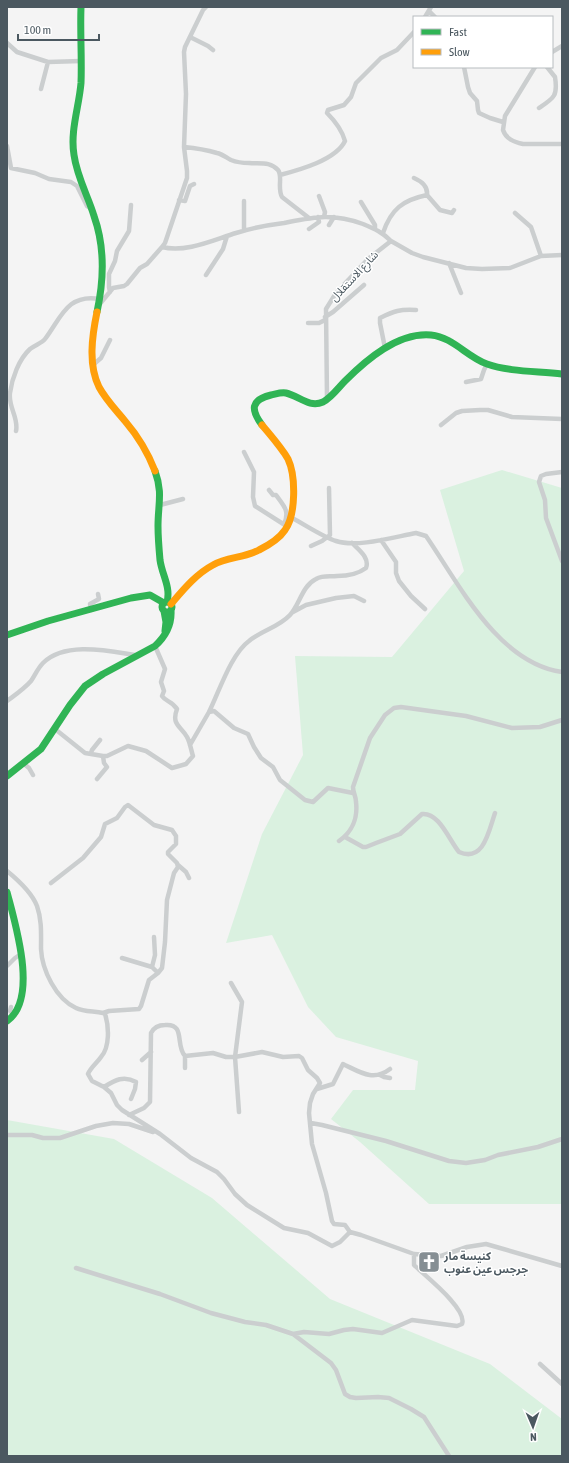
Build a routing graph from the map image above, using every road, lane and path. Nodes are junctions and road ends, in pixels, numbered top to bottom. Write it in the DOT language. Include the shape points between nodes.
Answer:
graph roads {
  1 [pos="81,7"];
  2 [pos="203,8"];
  3 [pos="413,33"];
  4 [pos="190,37"];
  5 [pos="7,43"];
  6 [pos="562,46"];
  7 [pos="213,50"];
  8 [pos="553,51"];
  9 [pos="81,61"];
  10 [pos="48,62"];
  11 [pos="464,68"];
  12 [pos="534,68"];
  13 [pos="548,68"];
  14 [pos="41,89"];
  15 [pos="539,108"];
  16 [pos="503,122"];
  17 [pos="562,144"];
  18 [pos="7,146"];
  19 [pos="184,147"];
  20 [pos="280,175"];
  21 [pos="414,178"];
  22 [pos="194,184"];
  23 [pos="427,195"];
  24 [pos="320,196"];
  25 [pos="179,200"];
  26 [pos="244,201"];
  27 [pos="361,202"];
  28 [pos="131,205"];
  29 [pos="92,209"];
  30 [pos="454,210"];
  31 [pos="515,213"];
  32 [pos="318,217"];
  33 [pos="324,217"];
  34 [pos="334,217"];
  35 [pos="309,218"];
  36 [pos="330,225"];
  37 [pos="309,229"];
  38 [pos="375,229"];
  39 [pos="244,230"];
  40 [pos="383,233"];
  41 [pos="227,236"];
  42 [pos="391,242"];
  43 [pos="162,247"];
  44 [pos="562,255"];
  45 [pos="541,256"];
  46 [pos="449,263"];
  47 [pos="206,275"];
  48 [pos="364,285"];
  49 [pos="110,292"];
  50 [pos="461,293"];
  51 [pos="99,303"];
  52 [pos="416,310"];
  53 [pos="325,318"];
  54 [pos="308,323"];
  55 [pos="110,340"];
  56 [pos="385,348"];
  57 [pos="94,364"];
  58 [pos="487,364"];
  59 [pos="562,374"];
  60 [pos="466,382"];
  61 [pos="327,399"];
  62 [pos="562,419"];
  63 [pos="441,425"];
  64 [pos="16,431"];
  65 [pos="244,452"];
  66 [pos="562,472"];
  67 [pos="329,488"];
  68 [pos="269,490"];
  69 [pos="183,499"];
  70 [pos="160,505"];
  71 [pos="292,518"];
  72 [pos="286,525"];
  73 [pos="328,537"];
  74 [pos="380,540"];
  75 [pos="352,543"];
  76 [pos="311,546"];
  77 [pos="562,561"];
  78 [pos="98,594"];
  79 [pos="364,601"];
  80 [pos="167,606"];
  81 [pos="425,609"];
  82 [pos="91,610"];
  83 [pos="292,613"];
  84 [pos="7,635"];
  85 [pos="155,646"];
  86 [pos="136,656"];
  87 [pos="562,672"];
  88 [pos="7,701"];
  89 [pos="209,712"];
  90 [pos="562,720"];
  91 [pos="55,729"];
  92 [pos="100,740"];
  93 [pos="190,746"];
  94 [pos="91,753"];
  95 [pos="102,756"];
  96 [pos="23,763"];
  97 [pos="33,775"];
  98 [pos="7,776"];
  99 [pos="97,779"];
  100 [pos="353,793"];
  101 [pos="495,813"];
  102 [pos="345,837"];
  103 [pos="339,841"];
  104 [pos="178,865"];
  105 [pos="7,871"];
  106 [pos="189,878"];
  107 [pos="51,883"];
  108 [pos="7,892"];
  109 [pos="154,937"];
  110 [pos="21,954"];
  111 [pos="122,958"];
  112 [pos="7,966"];
  113 [pos="152,967"];
  114 [pos="158,973"];
  115 [pos="231,984"];
  116 [pos="11,1007"];
  117 [pos="103,1012"];
  118 [pos="14,1015"];
  119 [pos="7,1021"];
  120 [pos="151,1052"];
  121 [pos="186,1056"];
  122 [pos="235,1057"];
  123 [pos="142,1060"];
  124 [pos="185,1068"];
  125 [pos="390,1070"];
  126 [pos="380,1075"];
  127 [pos="390,1078"];
  128 [pos="104,1086"];
  129 [pos="316,1090"];
  130 [pos="131,1099"];
  131 [pos="239,1112"];
  132 [pos="129,1115"];
  133 [pos="311,1123"];
  134 [pos="160,1134"];
  135 [pos="7,1135"];
  136 [pos="562,1139"];
  137 [pos="350,1232"];
  138 [pos="414,1254"];
  139 [pos="562,1266"];
  140 [pos="76,1268"];
  141 [pos="293,1334"];
  142 [pos="540,1364"];
  143 [pos="562,1384"];
  144 [pos="449,1456"];
  1 -- 9 [label="street"];
  2 -- 4 [label="street"];
  3 -- 20 [label="street" via="397,50 381,58 356,83 351,97 344,105 328,110 327,113 344,137 345,141 341,148 316,164"];
  4 -- 7 [label="street"];
  4 -- 19 [label="street" via="183,57 186,94"];
  5 -- 10 [label="street" via="17,52"];
  6 -- 8 [label="street"];
  9 -- 10 [label="street"];
  9 -- 29 [label="street" via="73,146 77,167"];
  10 -- 14 [label="street"];
  11 -- 16 [label="street" via="468,88 477,101 479,113"];
  12 -- 16 [label="street"];
  13 -- 15 [label="street" via="555,77 555,93 553,98"];
  16 -- 17 [label="street" via="504,134 517,143"];
  18 -- 29 [label="street" via="11,168 49,179 71,182 77,186 87,206"];
  19 -- 20 [label="street" via="218,153 233,161 270,164"];
  19 -- 25 [label="street" via="188,171"];
  20 -- 35 [label="street" via="279,187 282,197"];
  21 -- 23 [label="street" via="426,187"];
  22 -- 25 [label="street" via="190,186 185,200"];
  23 -- 30 [label="street" via="440,210 452,213"];
  23 -- 40 [label="street" via="413,198 396,208"];
  24 -- 33 [label="street"];
  25 -- 43 [label="street"];
  26 -- 39 [label="street"];
  27 -- 38 [label="street"];
  28 -- 49 [label="street" via="128,232 116,251 109,274"];
  29 -- 51 [label="street" via="102,250"];
  31 -- 45 [label="street" via="531,227"];
  32 -- 33 [label="street"];
  32 -- 35 [label="street"];
  32 -- 37 [label="street" via="318,222"];
  33 -- 34 [label="street"];
  34 -- 36 [label="street"];
  34 -- 38 [label="street"];
  35 -- 39 [label="street"];
  38 -- 40 [label="street"];
  39 -- 41 [label="street"];
  40 -- 42 [label="street"];
  41 -- 43 [label="street" via="192,247"];
  41 -- 47 [label="street" via="223,249"];
  42 -- 46 [label="street" via="412,253"];
  42 -- 53 [label="street, شارع الاستقلال" via="368,258 336,293 326,309"];
  43 -- 49 [label="street" via="127,284"];
  44 -- 45 [label="street"];
  45 -- 46 [label="street" via="502,269 482,270"];
  46 -- 50 [label="street"];
  48 -- 53 [label="street"];
  49 -- 51 [label="street" via="106,299"];
  51 -- 57 [label="street" via="94,325"];
  51 -- 64 [label="street" via="89,298 74,301 52,327 45,340 31,348 22,360 9,394 9,403 17,424"];
  52 -- 56 [label="street" via="400,309 380,318"];
  53 -- 54 [label="street" via="319,323"];
  53 -- 61 [label="street, شارع الاستقلال"];
  55 -- 57 [label="street" via="101,358"];
  56 -- 58 [label="street" via="404,339 435,336 451,342"];
  56 -- 61 [label="street"];
  57 -- 70 [label="street" via="99,386 132,429 151,462 160,487"];
  58 -- 59 [label="street"];
  58 -- 60 [label="street" via="481,379"];
  61 -- 71 [label="street" via="314,404 306,403 287,393 257,400 254,405 253,412 256,418 291,466"];
  62 -- 63 [label="street" via="512,417 480,410 456,413"];
  65 -- 72 [label="street" via="254,472 255,506"];
  66 -- 77 [label="street" via="541,476 539,482 545,500 546,518"];
  67 -- 73 [label="street"];
  68 -- 72 [label="street" via="286,509"];
  69 -- 70 [label="street"];
  70 -- 80 [label="street" via="159,547 160,561 169,588"];
  71 -- 72 [label="street"];
  71 -- 73 [label="street"];
  72 -- 80 [label="street" via="284,532 269,546 243,557 223,560 201,573"];
  73 -- 75 [label="street"];
  73 -- 76 [label="street"];
  74 -- 75 [label="street"];
  74 -- 81 [label="street" via="396,562 399,581"];
  74 -- 87 [label="street" via="416,533 426,536 474,609 511,649 535,664"];
  75 -- 83 [label="street" via="367,559 366,568 347,575 314,579"];
  78 -- 82 [label="street" via="99,600 90,604"];
  79 -- 83 [label="street" via="354,596 327,599 306,605"];
  80 -- 82 [label="street" via="150,595 142,595"];
  80 -- 85 [label="street" via="172,616 171,624 165,636"];
  82 -- 84 [label="street"];
  83 -- 89 [label="street" via="250,639 239,650"];
  85 -- 86 [label="street"];
  85 -- 93 [label="street" via="165,669 162,696 177,709 175,720"];
  86 -- 88 [label="street" via="95,649 55,654 40,665 26,685"];
  86 -- 91 [label="street" via="85,686"];
  89 -- 93 [label="street"];
  89 -- 100 [label="street" via="214,711 234,728 248,734 261,758 274,767 280,780 305,800 313,802 328,788"];
  90 -- 100 [label="street" via="540,728 512,728 466,716 394,708 385,715 370,738"];
  91 -- 94 [label="street" via="85,753"];
  91 -- 96 [label="street" via="41,749"];
  92 -- 94 [label="street"];
  93 -- 95 [label="street" via="193,756 190,760 186,764 172,768 146,751 128,746"];
  94 -- 95 [label="street"];
  95 -- 99 [label="street" via="107,767"];
  96 -- 97 [label="street"];
  96 -- 98 [label="street"];
  100 -- 102 [label="street" via="356,800 356,815 353,826"];
  101 -- 102 [label="street" via="482,848 471,855 459,852 436,818 426,813 400,834 366,847"];
  102 -- 103 [label="street"];
  104 -- 106 [label="street"];
  104 -- 107 [label="street" via="168,854 176,844 174,832 154,825 128,805 117,818 106,824 101,837 83,858"];
  104 -- 114 [label="street" via="168,895 164,961"];
  105 -- 117 [label="street" via="37,905 42,934 42,958 55,988 76,1008"];
  108 -- 110 [label="street"];
  109 -- 113 [label="street" via="155,954"];
  110 -- 112 [label="street"];
  110 -- 118 [label="street" via="22,991 20,1007"];
  111 -- 113 [label="street"];
  113 -- 114 [label="street"];
  114 -- 117 [label="street" via="149,980 139,1009"];
  115 -- 122 [label="street" via="242,1002"];
  116 -- 118 [label="street" via="10,1011"];
  117 -- 128 [label="street" via="106,1017 106,1047 102,1057 90,1068 88,1074 92,1081"];
  118 -- 119 [label="street"];
  120 -- 121 [label="street" via="151,1033 154,1028 171,1024 178,1031 182,1052"];
  120 -- 123 [label="street"];
  120 -- 132 [label="street" via="150,1102"];
  121 -- 122 [label="street" via="213,1053"];
  121 -- 124 [label="street"];
  122 -- 129 [label="street" via="262,1052 283,1057 299,1056 320,1083"];
  122 -- 131 [label="street"];
  125 -- 126 [label="street"];
  126 -- 127 [label="street"];
  126 -- 129 [label="street" via="366,1074 343,1064 333,1084"];
  128 -- 130 [label="street" via="118,1079 128,1078 136,1082"];
  128 -- 132 [label="street" via="119,1107"];
  129 -- 133 [label="street" via="310,1103"];
  132 -- 134 [label="street"];
  133 -- 136 [label="street" via="386,1141 449,1161 466,1163"];
  133 -- 137 [label="street" via="312,1144 332,1221 334,1224 345,1225"];
  134 -- 135 [label="street" via="129,1124 113,1123 60,1138 25,1134"];
  134 -- 137 [label="street" via="191,1158 218,1172 242,1200 284,1228 308,1233 332,1246"];
  137 -- 138 [label="street"];
  138 -- 139 [label="street" via="441,1256 486,1244"];
  138 -- 141 [label="street" via="414,1265 453,1302 462,1318 462,1324 457,1326 412,1320 382,1333 353,1329 329,1334"];
  140 -- 141 [label="street" via="211,1313"];
  141 -- 144 [label="street" via="332,1364 344,1394 356,1398 389,1398 411,1409 424,1418"];
  142 -- 143 [label="street"];
}
